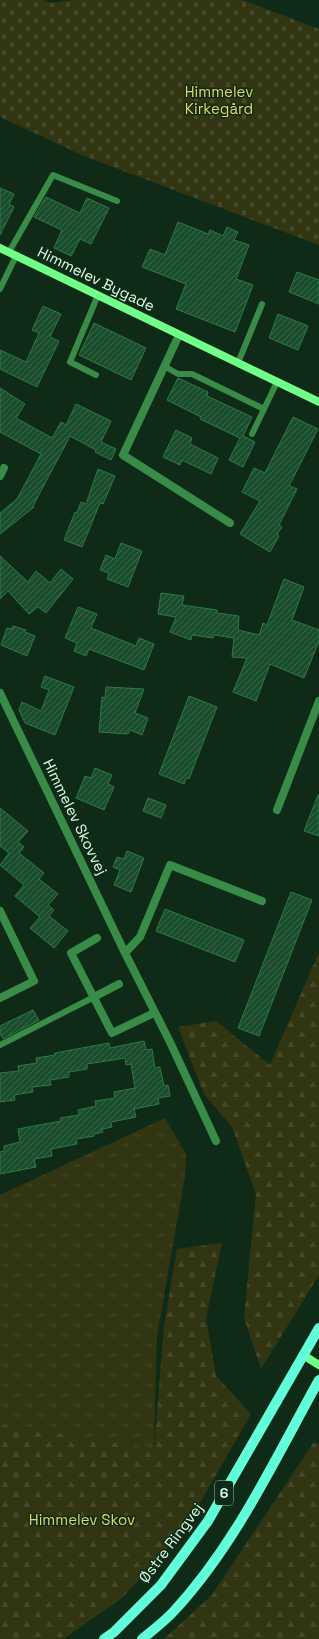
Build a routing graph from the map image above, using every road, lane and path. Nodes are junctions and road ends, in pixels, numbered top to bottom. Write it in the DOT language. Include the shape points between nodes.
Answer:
graph roads {
  1 [pos="117,201"];
  2 [pos="0,248"];
  3 [pos="13,254"];
  4 [pos="0,289"];
  5 [pos="98,295"];
  6 [pos="262,304"];
  7 [pos="179,335"];
  8 [pos="238,364"];
  9 [pos="164,366"];
  10 [pos="96,375"];
  11 [pos="277,382"];
  12 [pos="319,402"];
  13 [pos="264,409"];
  14 [pos="252,434"];
  15 [pos="4,468"];
  16 [pos="0,476"];
  17 [pos="230,523"];
  18 [pos="0,693"];
  19 [pos="319,700"];
  20 [pos="277,810"];
  21 [pos="262,901"];
  22 [pos="0,911"];
  23 [pos="97,938"];
  24 [pos="125,952"];
  25 [pos="119,984"];
  26 [pos="94,997"];
  27 [pos="0,998"];
  28 [pos="154,1013"];
  29 [pos="0,1045"];
  30 [pos="216,1141"];
  31 [pos="319,1328"];
  32 [pos="303,1355"];
  33 [pos="319,1365"];
  34 [pos="319,1380"];
  35 [pos="104,1639"];
  36 [pos="142,1639"];
  1 -- 3 [label="lane" via="53,175"];
  2 -- 3 [label="street, Himmelev Bygade"];
  3 -- 4 [label="lane"];
  3 -- 5 [label="street, Himmelev Bygade"];
  5 -- 7 [label="street, Himmelev Bygade"];
  5 -- 10 [label="lane" via="70,362"];
  6 -- 8 [label="lane"];
  7 -- 8 [label="street, Himmelev Bygade"];
  7 -- 9 [label="street"];
  8 -- 11 [label="street, Himmelev Bygade"];
  9 -- 13 [label="lane" via="178,374 192,374"];
  9 -- 17 [label="street" via="123,455"];
  11 -- 12 [label="street, Himmelev Bygade"];
  11 -- 13 [label="lane"];
  13 -- 14 [label="lane"];
  15 -- 16 [label="street"];
  18 -- 24 [label="street, Himmelev Skovvej"];
  19 -- 20 [label="street"];
  21 -- 24 [label="street" via="170,865 140,937"];
  22 -- 27 [label="street" via="34,981"];
  23 -- 26 [label="street" via="72,953"];
  24 -- 28 [label="street, Himmelev Skovvej"];
  25 -- 26 [label="street"];
  26 -- 28 [label="street" via="112,1033"];
  26 -- 29 [label="lane"];
  28 -- 30 [label="street, Himmelev Skovvej"];
  31 -- 32 [label="main road, Østre Ringvej / 6"];
  32 -- 33 [label="street"];
  32 -- 35 [label="main road, Østre Ringvej / 6" via="208,1522 161,1585"];
  34 -- 36 [label="main road, 6" via="240,1521 207,1571 173,1612"];
}
